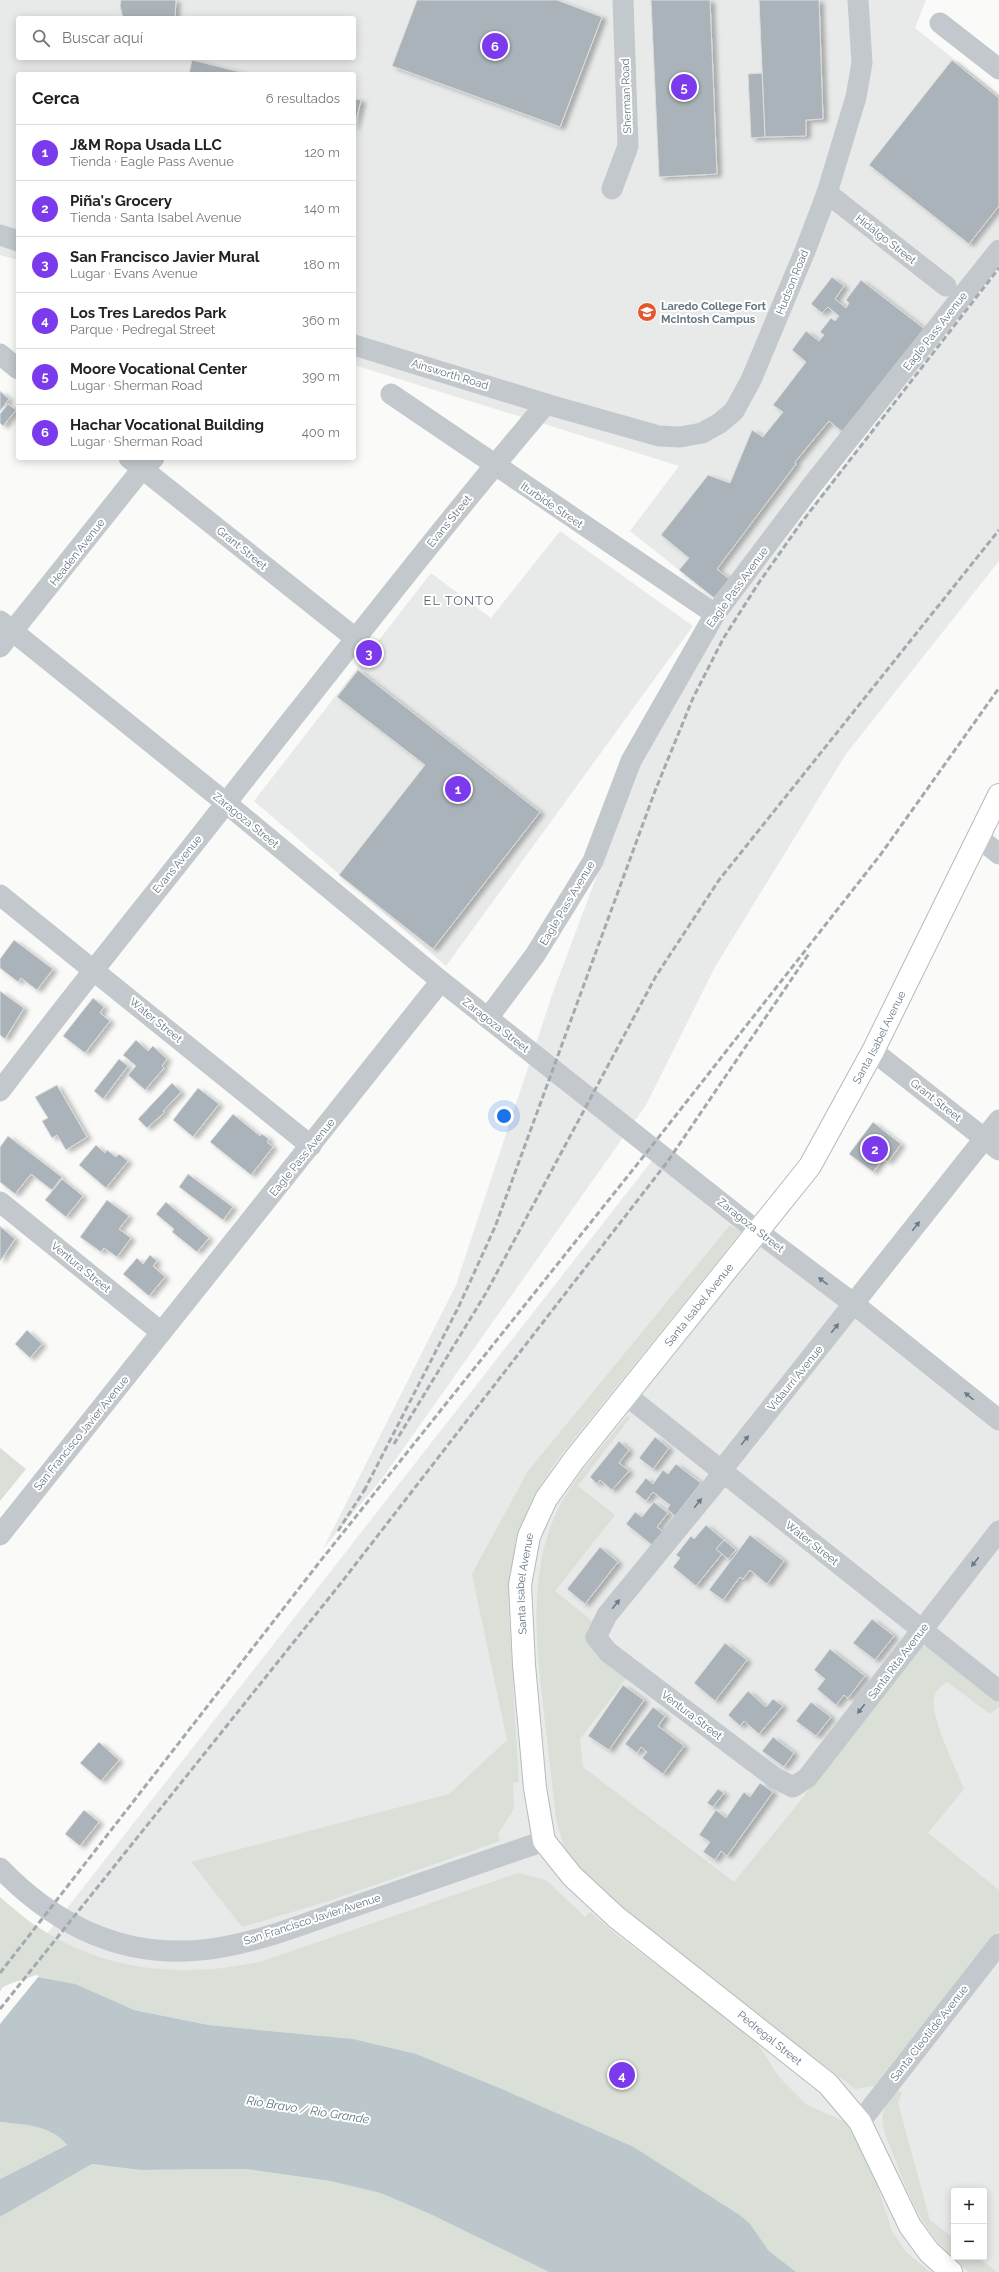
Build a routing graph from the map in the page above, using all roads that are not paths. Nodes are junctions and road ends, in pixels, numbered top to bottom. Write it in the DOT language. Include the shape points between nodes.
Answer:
graph roads {
  1 [pos="623,0"];
  2 [pos="858,0"];
  3 [pos="940,23"];
  4 [pos="999,69"];
  5 [pos="612,189"];
  6 [pos="827,193"];
  7 [pos="0,235"];
  8 [pos="16,239"];
  9 [pos="999,250"];
  10 [pos="946,286"];
  11 [pos="356,346"];
  12 [pos="0,354"];
  13 [pos="16,367"];
  14 [pos="391,394"];
  15 [pos="546,404"];
  16 [pos="142,462"];
  17 [pos="494,466"];
  18 [pos="715,614"];
  19 [pos="4,633"];
  20 [pos="355,638"];
  21 [pos="999,795"];
  22 [pos="226,803"];
  23 [pos="979,838"];
  24 [pos="999,854"];
  25 [pos="0,895"];
  26 [pos="92,969"];
  27 [pos="441,981"];
  28 [pos="488,1018"];
  29 [pos="873,1051"];
  30 [pos="0,1091"];
  31 [pos="999,1120"];
  32 [pos="992,1144"];
  33 [pos="311,1146"];
  34 [pos="0,1202"];
  35 [pos="757,1231"];
  36 [pos="854,1304"];
  37 [pos="162,1332"];
  38 [pos="626,1395"];
  39 [pos="999,1420"];
  40 [pos="721,1470"];
  41 [pos="999,1531"];
  42 [pos="0,1535"];
  43 [pos="922,1630"];
  44 [pos="596,1637"];
  45 [pos="999,1691"];
  46 [pos="793,1787"];
  47 [pos="544,1841"];
  48 [pos="0,1868"];
  49 [pos="996,1954"];
  50 [pos="860,2122"];
  51 [pos="951,2272"];
  1 -- 5 [label="street, Sherman Road" via="628,146"];
  2 -- 6 [label="street, Hudson Road" via="862,63 856,96"];
  3 -- 4 [label="street"];
  6 -- 10 [label="street, Hidalgo Street"];
  6 -- 15 [label="street, Hudson Road" via="751,380 734,411 720,422 702,433 688,436 659,436"];
  7 -- 8 [label="street"];
  9 -- 18 [label="street, Eagle Pass Avenue" via="818,478"];
  11 -- 15 [label="street, Ainsworth Road"];
  12 -- 13 [label="street"];
  14 -- 17 [label="street, Iturbide Street"];
  15 -- 17 [label="street, Evans Street"];
  16 -- 19 [label="street, Headen Avenue"];
  16 -- 20 [label="street, Grant Street"];
  17 -- 18 [label="street, Iturbide Street"];
  17 -- 20 [label="street, Evans Street"];
  18 -- 28 [label="street, Eagle Pass Avenue" via="631,761 593,861 535,955"];
  19 -- 22 [label="street, Zaragoza Street"];
  20 -- 22 [label="street, Evans Avenue"];
  21 -- 23 [label="main road, Santa Isabel Avenue"];
  22 -- 26 [label="street, Evans Avenue"];
  22 -- 27 [label="street, Zaragoza Street"];
  23 -- 24 [label="street"];
  23 -- 29 [label="main road, Santa Isabel Avenue"];
  25 -- 26 [label="street, Water Street"];
  26 -- 30 [label="street, Evans Avenue"];
  26 -- 33 [label="street, Water Street"];
  27 -- 28 [label="street, Zaragoza Street"];
  27 -- 33 [label="street, Eagle Pass Avenue"];
  28 -- 35 [label="street, Zaragoza Street"];
  29 -- 32 [label="street, Grant Street"];
  29 -- 35 [label="main road, Santa Isabel Avenue" via="810,1166"];
  31 -- 32 [label="street, Vidaurri Avenue"];
  36 -- 32 [label="street, Vidaurri Avenue, one-way"];
  33 -- 37 [label="street, Eagle Pass Avenue"];
  34 -- 37 [label="street, Ventura Street"];
  36 -- 35 [label="street, Zaragoza Street, one-way"];
  35 -- 38 [label="main road, Santa Isabel Avenue"];
  39 -- 36 [label="street, Zaragoza Street, one-way"];
  40 -- 36 [label="street, Vidaurri Avenue, one-way"];
  37 -- 42 [label="street, San Francisco Javier Avenue"];
  38 -- 40 [label="street, Water Street"];
  38 -- 47 [label="main road, Santa Isabel Avenue" via="546,1499 529,1536 520,1585 535,1788"];
  40 -- 43 [label="street, Water Street"];
  44 -- 40 [label="street, Vidaurri Avenue, one-way" via="607,1615 716,1482"];
  41 -- 43 [label="street, Santa Rita Avenue, one-way"];
  43 -- 45 [label="street, Water Street"];
  43 -- 46 [label="street, Santa Rita Avenue, one-way" via="807,1778"];
  44 -- 46 [label="street, Ventura Street" via="608,1652 775,1778"];
  47 -- 48 [label="street, San Francisco Javier Avenue" via="274,1934 223,1947 184,1951 143,1949 99,1937 70,1924 31,1898"];
  47 -- 50 [label="main road, Pedregal Street" via="572,1876 616,1917 828,2084"];
  49 -- 50 [label="street, Santa Cleotilde Avenue"];
  50 -- 51 [label="main road, Pedregal Street" via="910,2226 929,2252"];
}
